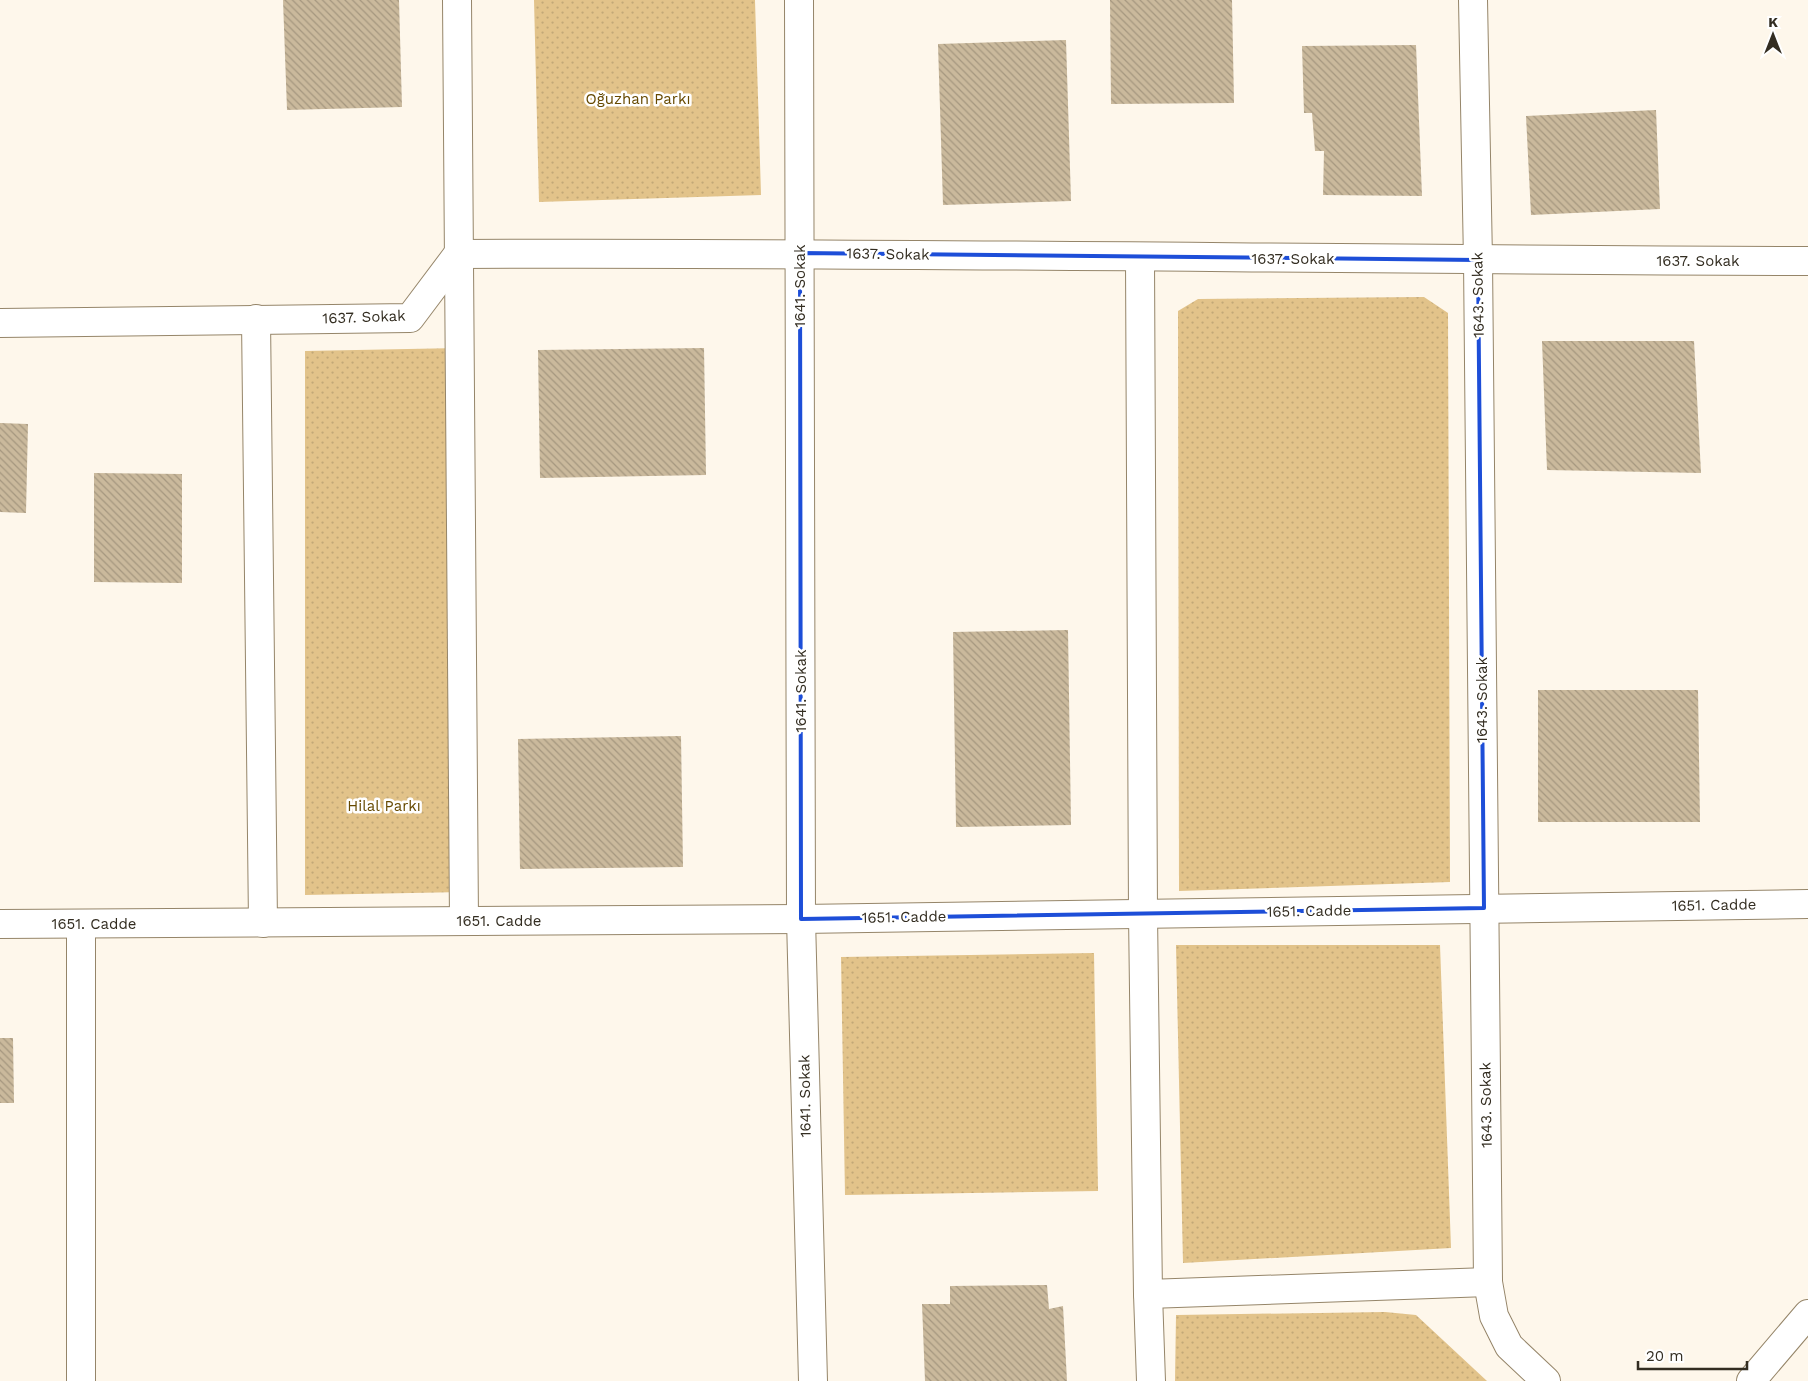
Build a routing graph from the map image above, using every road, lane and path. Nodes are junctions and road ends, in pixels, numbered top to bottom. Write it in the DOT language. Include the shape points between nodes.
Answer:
graph roads {
  1 [pos="457,0"];
  2 [pos="799,0"];
  3 [pos="1473,0"];
  4 [pos="800,253"];
  5 [pos="458,254"];
  6 [pos="1140,258"];
  7 [pos="1478,260"];
  8 [pos="1808,261"];
  9 [pos="256,319"];
  10 [pos="0,323"];
  11 [pos="1808,904"];
  12 [pos="1484,908"];
  13 [pos="1143,914"];
  14 [pos="801,919"];
  15 [pos="464,921"];
  16 [pos="263,922"];
  17 [pos="0,924"];
  18 [pos="81,924"];
  19 [pos="1488,1282"];
  20 [pos="1148,1294"];
  21 [pos="1808,1314"];
  22 [pos="81,1381"];
  23 [pos="812,1381"];
  24 [pos="1152,1381"];
  25 [pos="1546,1381"];
  26 [pos="1751,1381"];
  1 -- 5 [label="street"];
  2 -- 4 [label="street, 1641. Sokak"];
  3 -- 7 [label="street, 1643. Sokak"];
  4 -- 5 [label="street, 1637. Sokak"];
  4 -- 6 [label="street, 1637. Sokak"];
  4 -- 14 [label="street, 1641. Sokak"];
  5 -- 9 [label="street, 1637. Sokak" via="410,318"];
  5 -- 15 [label="street"];
  6 -- 7 [label="street, 1637. Sokak"];
  6 -- 13 [label="street"];
  7 -- 8 [label="street, 1637. Sokak"];
  7 -- 12 [label="street, 1643. Sokak"];
  9 -- 10 [label="street, 1637. Sokak"];
  9 -- 16 [label="street"];
  11 -- 12 [label="street, 1651. Cadde"];
  12 -- 13 [label="street, 1651. Cadde"];
  12 -- 19 [label="street, 1643. Sokak"];
  13 -- 14 [label="street, 1651. Cadde"];
  13 -- 20 [label="street"];
  14 -- 15 [label="street, 1651. Cadde"];
  14 -- 23 [label="street, 1641. Sokak"];
  15 -- 16 [label="street, 1651. Cadde"];
  16 -- 18 [label="street, 1651. Cadde"];
  17 -- 18 [label="street, 1651. Cadde"];
  18 -- 22 [label="street"];
  19 -- 20 [label="street"];
  19 -- 25 [label="street, 1643. Sokak" via="1494,1316 1509,1346"];
  20 -- 24 [label="street"];
  21 -- 26 [label="street"];
}
